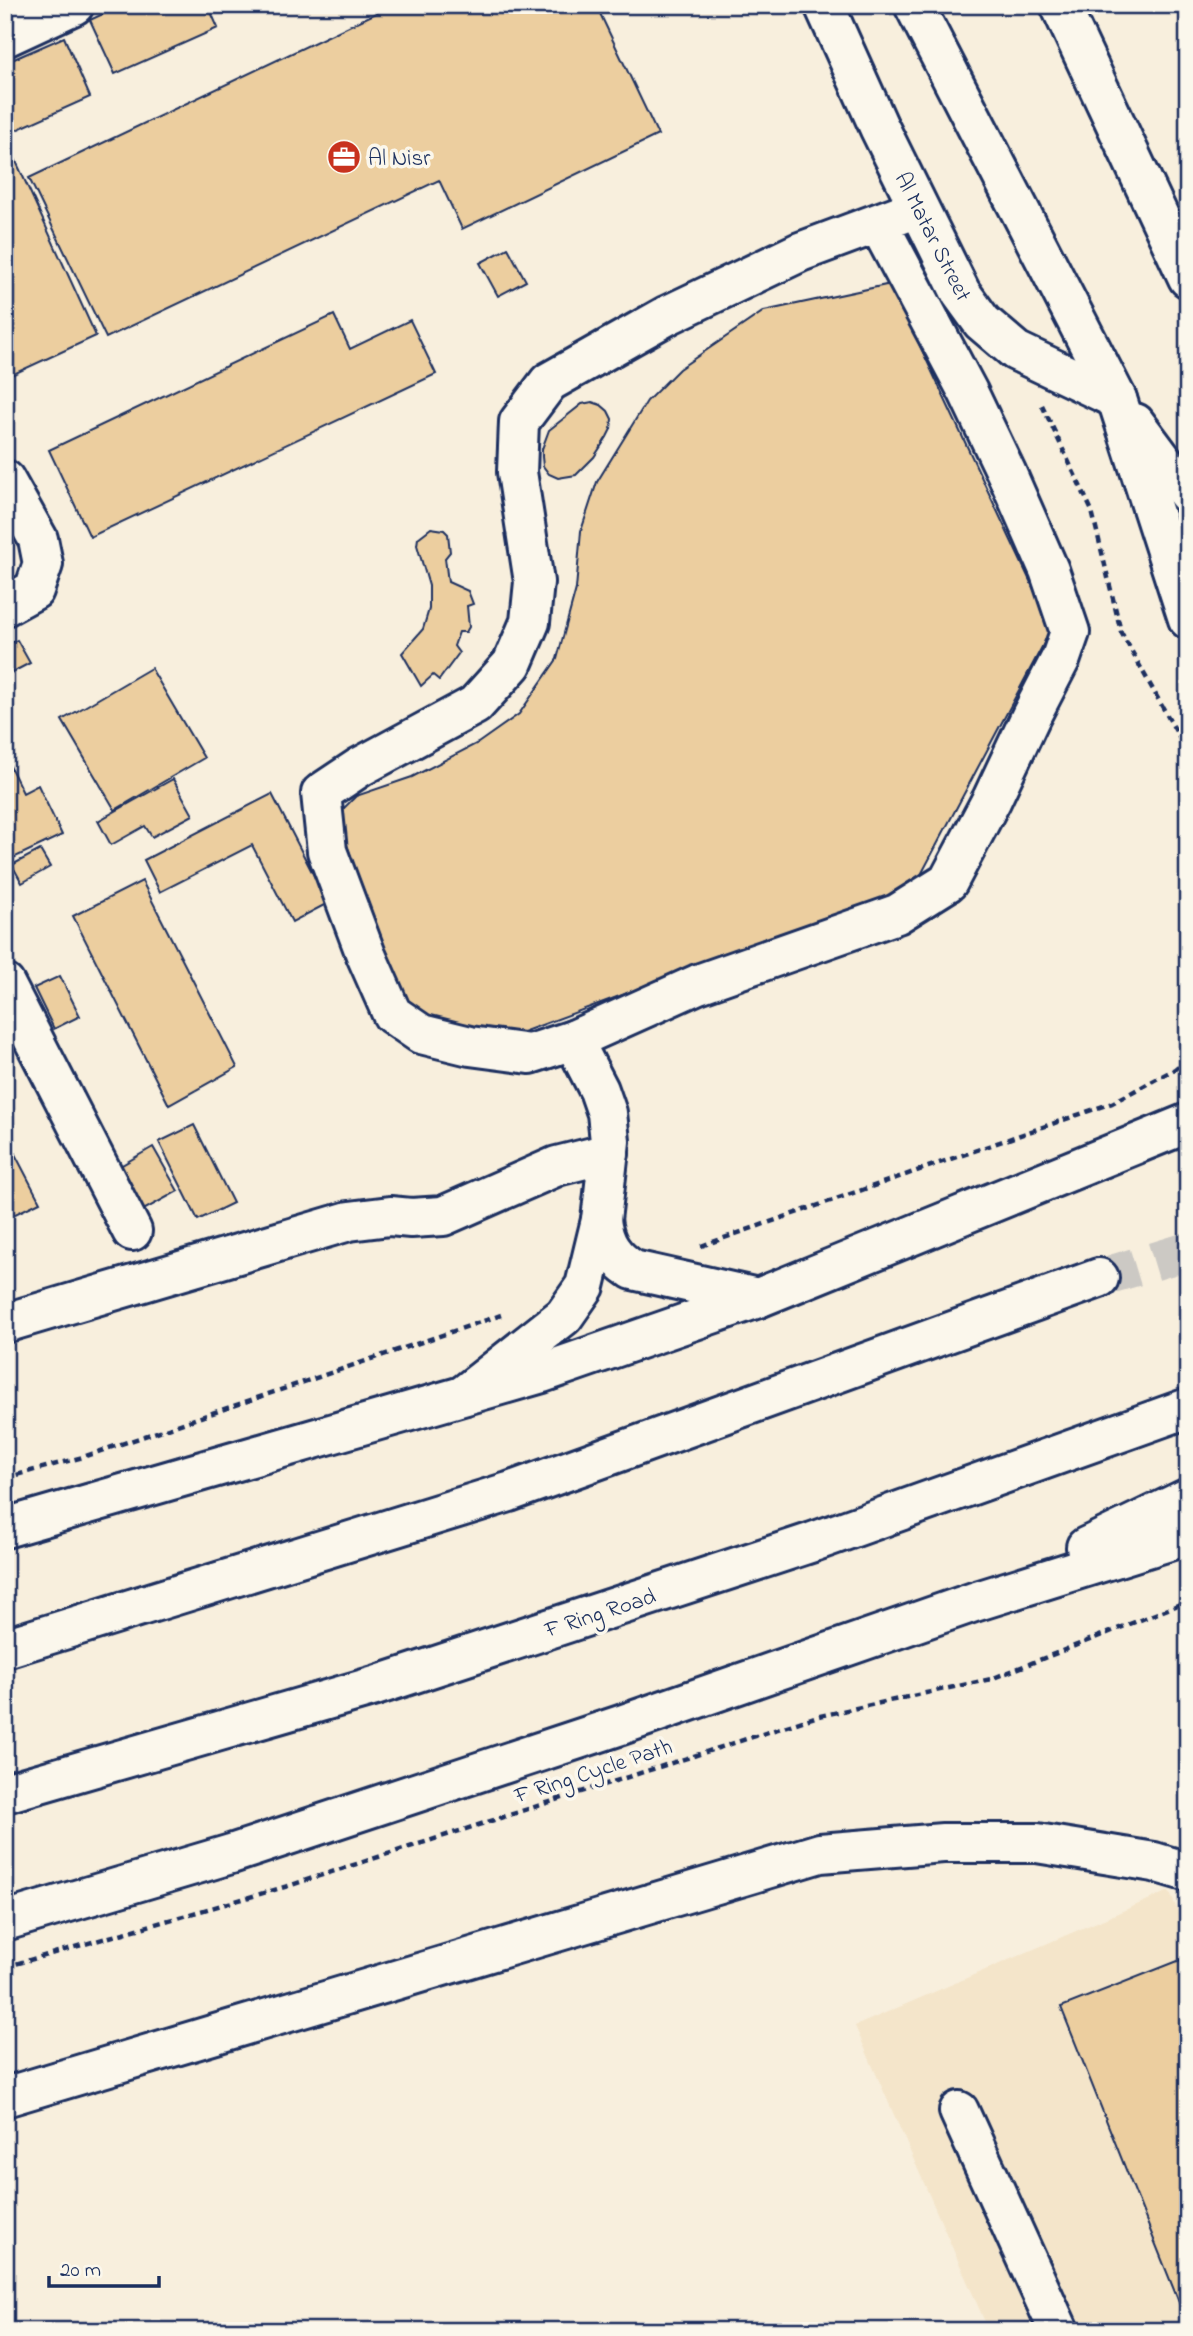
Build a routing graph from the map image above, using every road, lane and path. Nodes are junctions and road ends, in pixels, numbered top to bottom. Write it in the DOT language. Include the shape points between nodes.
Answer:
graph roads {
  1 [pos="74,5"];
  2 [pos="824,5"];
  3 [pos="914,5"];
  4 [pos="1060,5"];
  5 [pos="5,37"];
  6 [pos="918,208"];
  7 [pos="878,223"];
  8 [pos="1188,278"];
  9 [pos="1016,351"];
  10 [pos="1117,399"];
  11 [pos="5,480"];
  12 [pos="1188,494"];
  13 [pos="5,606"];
  14 [pos="1188,619"];
  15 [pos="1188,753"];
  16 [pos="5,984"];
  17 [pos="573,1040"];
  18 [pos="1188,1108"];
  19 [pos="1188,1123"];
  20 [pos="1188,1138"];
  21 [pos="1188,1148"];
  22 [pos="1127,1149"];
  23 [pos="609,1153"];
  24 [pos="601,1220"];
  25 [pos="132,1231"];
  26 [pos="1098,1278"];
  27 [pos="758,1298"];
  28 [pos="5,1322"];
  29 [pos="464,1395"];
  30 [pos="1188,1408"];
  31 [pos="1188,1498"];
  32 [pos="5,1528"];
  33 [pos="1188,1535"];
  34 [pos="1188,1601"];
  35 [pos="974,1602"];
  36 [pos="5,1648"];
  37 [pos="5,1793"];
  38 [pos="1188,1872"];
  39 [pos="5,1921"];
  40 [pos="5,1967"];
  41 [pos="5,2097"];
  42 [pos="959,2111"];
  43 [pos="1059,2331"];
  1 -- 5 [label="main road"];
  2 -- 6 [label="main road, Al Matar Street"];
  3 -- 10 [label="main road"];
  4 -- 8 [label="main road"];
  6 -- 7 [label="main road"];
  6 -- 9 [label="main road, Al Matar Street" via="961,293 982,322"];
  7 -- 17 [label="main road" via="968,392 1049,570 1070,632 1061,658 948,882 897,914 698,984"];
  7 -- 17 [label="main road" via="800,253 668,315 549,382 519,422 517,472 534,582 530,622 512,663 475,705 321,793 327,851 393,1014 421,1034 470,1046 530,1054"];
  9 -- 10 [label="main road, Al Matar Street"];
  9 -- 15 [label="path" via="1092,511 1121,632"];
  10 -- 12 [label="main road"];
  10 -- 14 [label="main road"];
  11 -- 13 [label="main road" via="37,539 43,564 34,590"];
  16 -- 25 [label="main road"];
  17 -- 23 [label="main road" via="607,1113"];
  18 -- 22 [label="main road"];
  19 -- 22 [label="main road"];
  20 -- 22 [label="main road"];
  21 -- 22 [label="main road"];
  22 -- 27 [label="main road"];
  23 -- 24 [label="main road"];
  23 -- 28 [label="main road" via="557,1166 443,1216 349,1221"];
  24 -- 27 [label="main road" via="609,1250 633,1270"];
  24 -- 29 [label="main road" via="585,1286 576,1301 551,1327"];
  26 -- 36 [label="main road" via="509,1492"];
  27 -- 29 [label="main road" via="542,1373"];
  29 -- 32 [label="main road"];
  30 -- 37 [label="main road, F Ring Road" via="813,1542 375,1686"];
  31 -- 35 [label="main road"];
  33 -- 35 [label="main road"];
  34 -- 40 [label="path, F Ring Cycle Path" via="991,1679 815,1717 288,1886"];
  35 -- 39 [label="main road" via="244,1850"];
  38 -- 41 [label="main road" via="1037,1843 943,1843 820,1853"];
  42 -- 43 [label="main road"];
}
